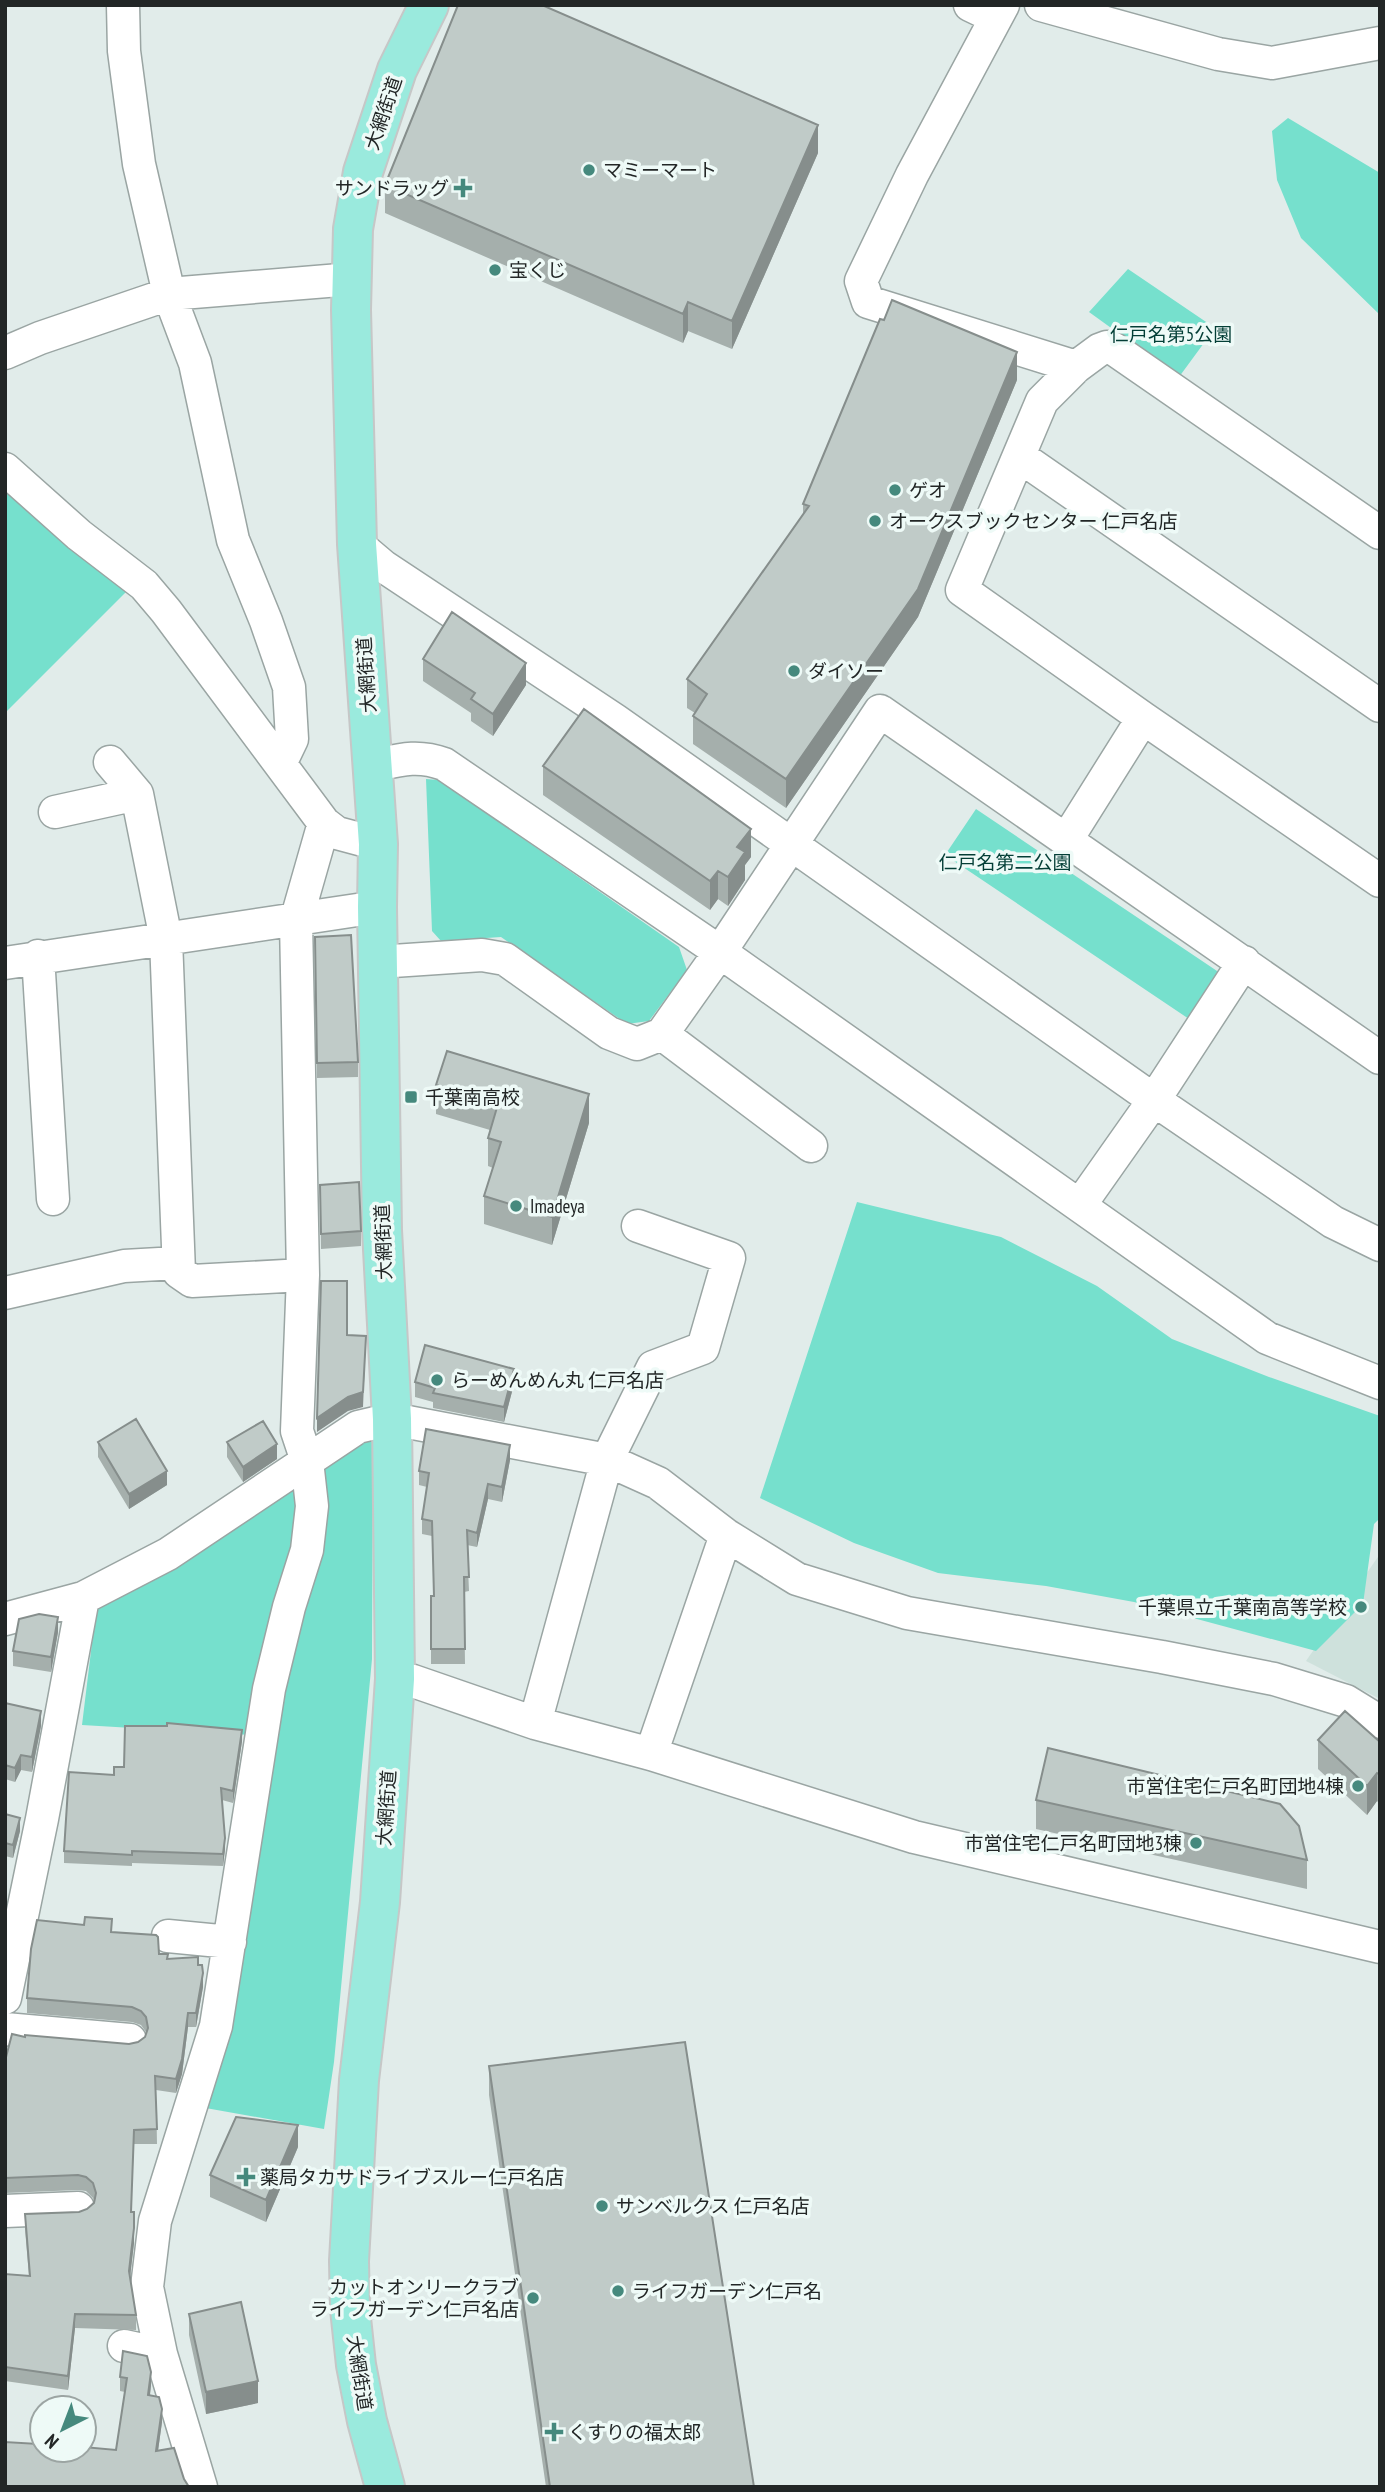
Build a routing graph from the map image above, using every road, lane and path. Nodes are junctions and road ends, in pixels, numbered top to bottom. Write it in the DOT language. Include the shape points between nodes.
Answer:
graph roads {
  1 [pos="123,5"];
  2 [pos="429,5"];
  3 [pos="1041,5"];
  4 [pos="989,9"];
  5 [pos="1380,43"];
  6 [pos="352,279"];
  7 [pos="169,294"];
  8 [pos="5,352"];
  9 [pos="1076,367"];
  10 [pos="1019,456"];
  11 [pos="5,469"];
  12 [pos="1380,533"];
  13 [pos="357,544"];
  14 [pos="1380,706"];
  15 [pos="1143,718"];
  16 [pos="110,762"];
  17 [pos="281,762"];
  18 [pos="371,766"];
  19 [pos="137,794"];
  20 [pos="55,812"];
  21 [pos="324,823"];
  22 [pos="1067,839"];
  23 [pos="378,844"];
  24 [pos="790,844"];
  25 [pos="1380,881"];
  26 [pos="377,907"];
  27 [pos="296,921"];
  28 [pos="166,939"];
  29 [pos="720,952"];
  30 [pos="15,955"];
  31 [pos="378,962"];
  32 [pos="1244,962"];
  33 [pos="662,1034"];
  34 [pos="1380,1058"];
  35 [pos="1153,1100"];
  36 [pos="811,1146"];
  37 [pos="53,1199"];
  38 [pos="1080,1205"];
  39 [pos="638,1226"];
  40 [pos="1380,1245"];
  41 [pos="177,1263"];
  42 [pos="303,1275"];
  43 [pos="5,1293"];
  44 [pos="1380,1383"];
  45 [pos="392,1419"];
  46 [pos="607,1460"];
  47 [pos="307,1461"];
  48 [pos="726,1535"];
  49 [pos="83,1598"];
  50 [pos="5,1619"];
  51 [pos="395,1679"];
  52 [pos="1380,1722"];
  53 [pos="535,1723"];
  54 [pos="651,1754"];
  55 [pos="168,1936"];
  56 [pos="230,1942"];
  57 [pos="1380,1948"];
  58 [pos="5,1998"];
  59 [pos="5,2029"];
  60 [pos="130,2040"];
  61 [pos="78,2208"];
  62 [pos="5,2211"];
  63 [pos="124,2346"];
  64 [pos="161,2354"];
  65 [pos="201,2487"];
  66 [pos="385,2487"];
  1 -- 7 [label="street" via="124,51 139,164"];
  2 -- 6 [label="main road, 大網街道" via="397,70 363,172 353,229"];
  3 -- 5 [label="street" via="1218,54 1272,63"];
  4 -- 9 [label="street" via="860,281 868,302"];
  6 -- 7 [label="street"];
  6 -- 13 [label="main road, 大網街道"];
  7 -- 8 [label="street"];
  7 -- 17 [label="street" via="195,363 233,540 289,687 292,739"];
  9 -- 10 [label="street" via="1042,401"];
  9 -- 12 [label="street" via="1099,350 1114,349"];
  10 -- 14 [label="street"];
  10 -- 15 [label="street" via="962,590"];
  11 -- 17 [label="street" via="144,585"];
  13 -- 18 [label="main road, 大網街道"];
  13 -- 24 [label="street"];
  15 -- 22 [label="street"];
  15 -- 25 [label="street"];
  16 -- 19 [label="street"];
  17 -- 21 [label="street"];
  18 -- 23 [label="main road, 大網街道"];
  18 -- 29 [label="street" via="426,758 444,764"];
  19 -- 20 [label="street"];
  19 -- 28 [label="street"];
  21 -- 23 [label="street" via="337,833"];
  21 -- 27 [label="street"];
  22 -- 24 [label="street" via="880,711"];
  22 -- 32 [label="street"];
  23 -- 26 [label="main road, 大網街道"];
  24 -- 29 [label="street"];
  24 -- 35 [label="street"];
  26 -- 27 [label="street"];
  26 -- 31 [label="main road, 大網街道"];
  27 -- 28 [label="street"];
  27 -- 42 [label="street"];
  28 -- 30 [label="street"];
  28 -- 41 [label="street"];
  29 -- 33 [label="street"];
  29 -- 38 [label="street"];
  30 -- 37 [label="street"];
  31 -- 33 [label="street" via="482,955 505,959 609,1033 637,1044"];
  31 -- 45 [label="main road, 大網街道" via="382,1230"];
  32 -- 34 [label="street"];
  32 -- 35 [label="street"];
  33 -- 36 [label="street"];
  35 -- 38 [label="street"];
  35 -- 40 [label="street" via="1333,1222"];
  38 -- 44 [label="street" via="1267,1338"];
  39 -- 46 [label="street" via="729,1258 703,1348 653,1367"];
  41 -- 42 [label="street" via="179,1272 192,1282"];
  41 -- 43 [label="street" via="124,1266"];
  42 -- 47 [label="street" via="297,1431"];
  45 -- 46 [label="street"];
  45 -- 47 [label="street" via="358,1427"];
  45 -- 51 [label="main road, 大網街道"];
  46 -- 48 [label="street" via="658,1483"];
  46 -- 53 [label="street"];
  47 -- 49 [label="street" via="168,1554"];
  47 -- 56 [label="street" via="312,1506 307,1550 269,1689"];
  48 -- 52 [label="street" via="797,1579 907,1613 1274,1679 1346,1701"];
  48 -- 54 [label="street"];
  49 -- 50 [label="street"];
  49 -- 58 [label="street"];
  51 -- 53 [label="street"];
  51 -- 66 [label="main road, 大網街道" via="380,1902 359,2080 349,2261 356,2365"];
  53 -- 54 [label="street"];
  54 -- 57 [label="street" via="914,1837"];
  55 -- 56 [label="street"];
  56 -- 64 [label="street" via="216,2026 155,2221 147,2287"];
  59 -- 60 [label="street"];
  61 -- 62 [label="street"];
  63 -- 64 [label="street"];
  64 -- 65 [label="street"];
}
